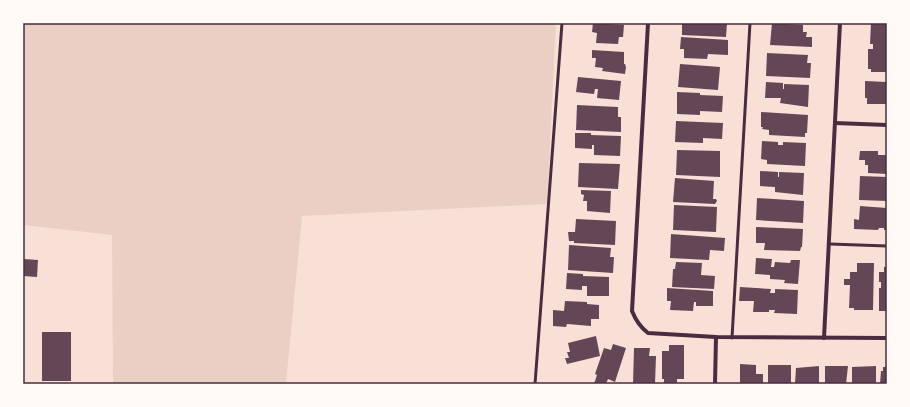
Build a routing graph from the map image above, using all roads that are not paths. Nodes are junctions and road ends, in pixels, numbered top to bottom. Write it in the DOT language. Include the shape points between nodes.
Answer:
graph roads {
  1 [pos="562,23"];
  2 [pos="648,23"];
  3 [pos="750,23"];
  4 [pos="840,23"];
  5 [pos="835,123"];
  6 [pos="887,126"];
  7 [pos="830,244"];
  8 [pos="887,246"];
  9 [pos="716,337"];
  10 [pos="732,338"];
  11 [pos="824,338"];
  12 [pos="887,338"];
  13 [pos="535,384"];
  14 [pos="715,384"];
  1 -- 13 [label="lane"];
  2 -- 9 [label="street" via="632,311 642,329 648,333"];
  3 -- 10 [label="lane"];
  4 -- 5 [label="street"];
  5 -- 6 [label="street"];
  5 -- 7 [label="street"];
  7 -- 8 [label="lane"];
  7 -- 11 [label="street"];
  9 -- 10 [label="street"];
  9 -- 14 [label="street"];
  10 -- 11 [label="street"];
  11 -- 12 [label="street"];
}
